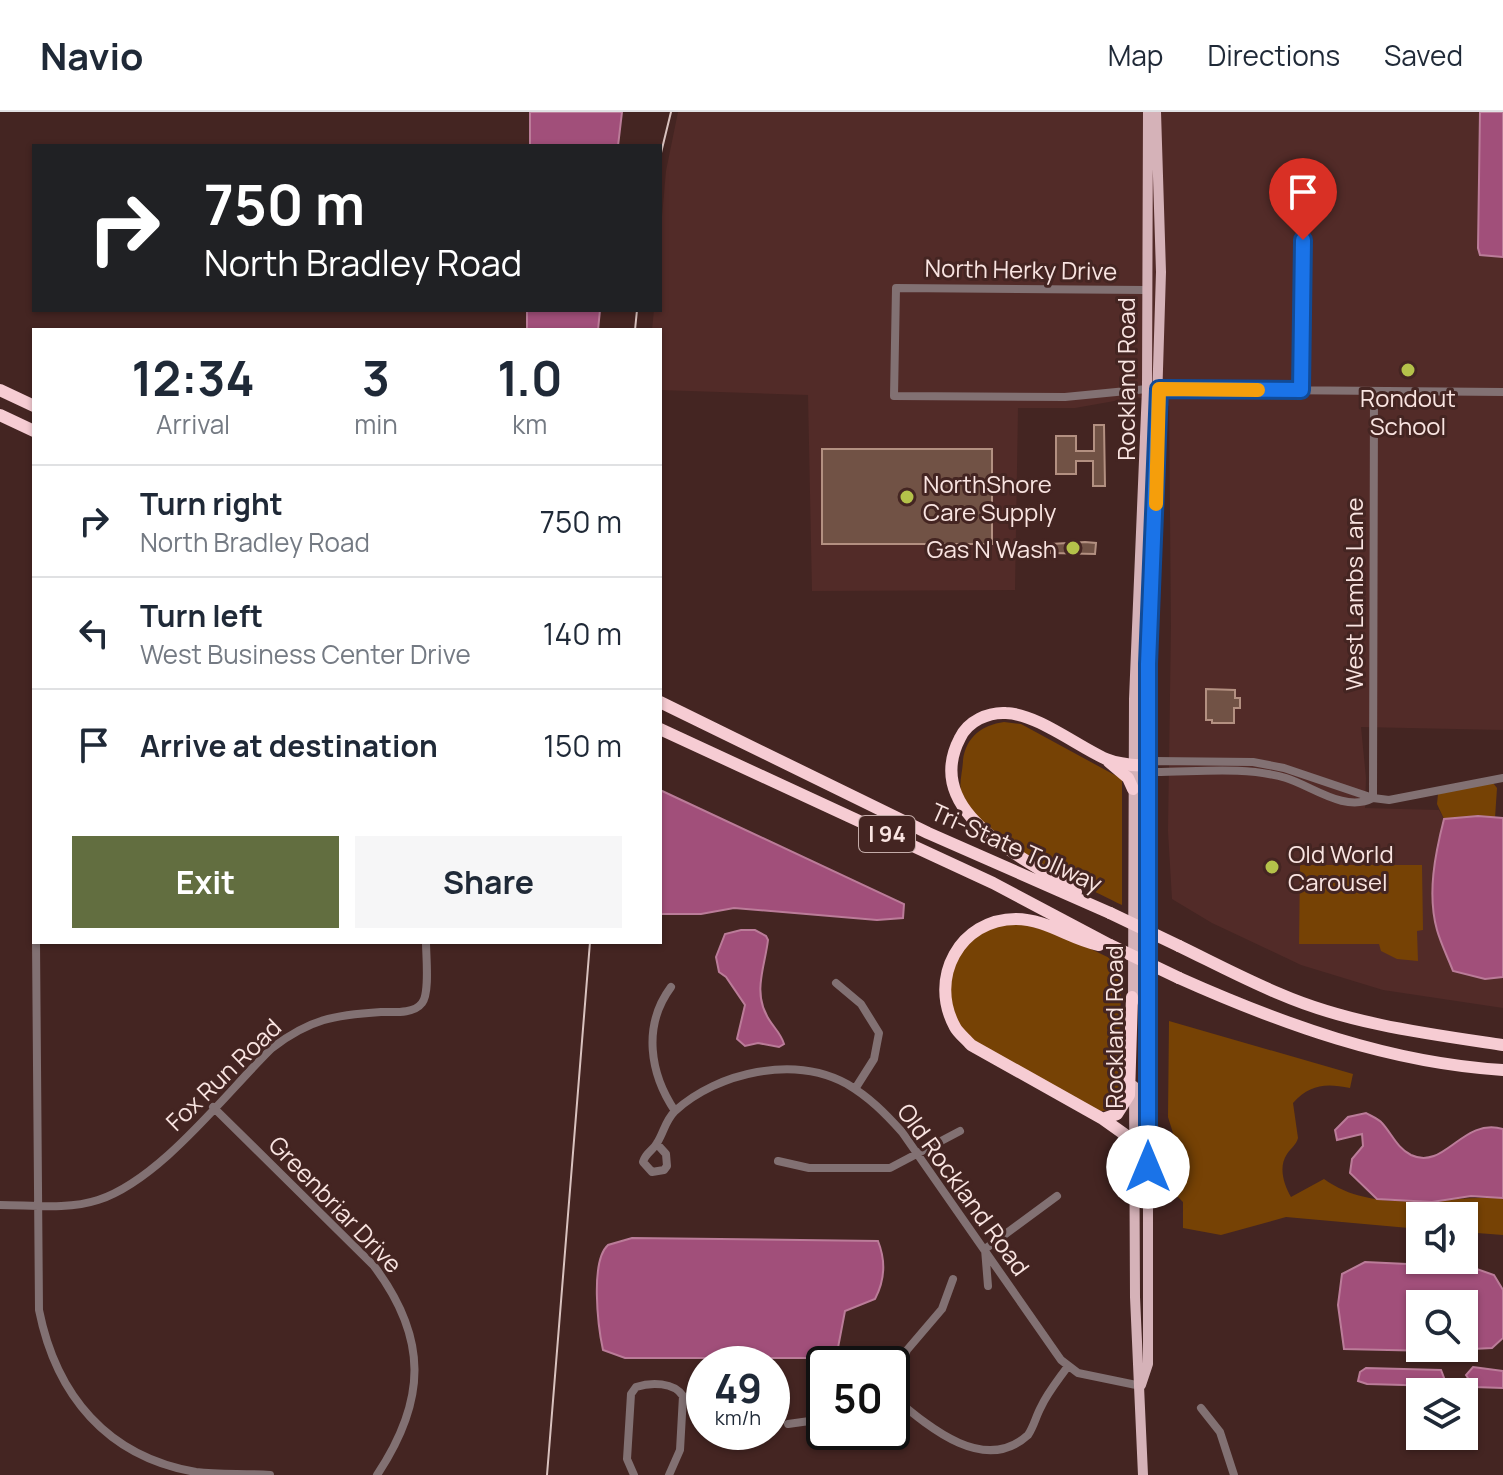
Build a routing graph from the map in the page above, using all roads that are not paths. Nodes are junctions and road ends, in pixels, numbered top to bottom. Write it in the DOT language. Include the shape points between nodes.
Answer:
graph roads {
  1 [pos="1148,112"];
  2 [pos="1156,112"];
  3 [pos="1303,240"];
  4 [pos="1146,290"];
  5 [pos="1147,389"];
  6 [pos="1159,389"];
  7 [pos="0,390"];
  8 [pos="1301,390"];
  9 [pos="1374,391"];
  10 [pos="1503,392"];
  11 [pos="32,405"];
  12 [pos="0,415"];
  13 [pos="32,430"];
  14 [pos="662,703"];
  15 [pos="662,730"];
  16 [pos="1107,760"];
  17 [pos="1211,762"];
  18 [pos="1133,765"];
  19 [pos="1148,766"];
  20 [pos="1256,768"];
  21 [pos="1210,772"];
  22 [pos="1503,778"];
  23 [pos="1133,789"];
  24 [pos="1373,798"];
  25 [pos="1104,910"];
  26 [pos="36,944"];
  27 [pos="426,944"];
  28 [pos="1110,945"];
  29 [pos="836,983"];
  30 [pos="671,987"];
  31 [pos="1132,997"];
  32 [pos="1503,1045"];
  33 [pos="1503,1070"];
  34 [pos="855,1089"];
  35 [pos="213,1107"];
  36 [pos="675,1111"];
  37 [pos="1103,1119"];
  38 [pos="960,1131"];
  39 [pos="1134,1141"];
  40 [pos="657,1144"];
  41 [pos="1148,1151"];
  42 [pos="917,1152"];
  43 [pos="778,1161"];
  44 [pos="1057,1196"];
  45 [pos="0,1205"];
  46 [pos="37,1205"];
  47 [pos="985,1249"];
  48 [pos="953,1279"];
  49 [pos="988,1286"];
  50 [pos="910,1346"];
  51 [pos="1068,1366"];
  52 [pos="1141,1386"];
  53 [pos="1201,1408"];
  54 [pos="910,1411"];
  55 [pos="270,1475"];
  56 [pos="377,1475"];
  57 [pos="634,1475"];
  58 [pos="669,1475"];
  59 [pos="1143,1475"];
  60 [pos="1234,1475"];
  1 -- 4 [label="main road, Rockland Road"];
  2 -- 6 [label="main road, Rockland Road"];
  3 -- 8 [label="street"];
  4 -- 5 [label="main road, Rockland Road"];
  4 -- 5 [label="street, North Herky Drive" via="896,288 894,396 1065,397"];
  5 -- 6 [label="street"];
  5 -- 18 [label="main road, Rockland Road"];
  6 -- 8 [label="street"];
  6 -- 19 [label="main road, Rockland Road"];
  7 -- 11 [label="highway"];
  8 -- 9 [label="street"];
  9 -- 10 [label="street"];
  9 -- 24 [label="street, West Lambs Lane"];
  12 -- 13 [label="highway"];
  14 -- 25 [label="highway, Tri-State Tollway / I 94" via="928,833"];
  15 -- 28 [label="highway, Tri-State Tollway / I 94" via="993,883"];
  16 -- 18 [label="highway"];
  16 -- 23 [label="highway"];
  16 -- 25 [label="highway" via="1027,718 1001,712 981,718 962,734 952,767 953,788 975,824"];
  17 -- 19 [label="street" via="1155,761"];
  17 -- 20 [label="street"];
  17 -- 21 [label="street"];
  18 -- 19 [label="highway"];
  18 -- 23 [label="main road, Rockland Road"];
  19 -- 21 [label="street" via="1155,772"];
  19 -- 41 [label="main road, Rockland Road"];
  20 -- 21 [label="street"];
  20 -- 24 [label="street" via="1296,777 1332,798 1363,804"];
  22 -- 24 [label="street" via="1389,800"];
  23 -- 31 [label="main road, Rockland Road"];
  25 -- 32 [label="highway, Tri-State Tollway / I 94, bridge" via="1282,995 1377,1023"];
  26 -- 46 [label="street"];
  27 -- 35 [label="street, Fox Run Road" via="426,995 419,1006 310,1023 272,1048"];
  28 -- 33 [label="highway, Tri-State Tollway / I 94, bridge" via="1236,1004 1334,1039 1453,1066"];
  28 -- 37 [label="highway" via="1034,921 991,922 953,951 945,988 955,1028 971,1045"];
  29 -- 34 [label="street" via="861,1004 879,1033 874,1059"];
  30 -- 36 [label="street" via="659,1007 653,1053 657,1080"];
  31 -- 37 [label="highway" via="1129,1095 1117,1114"];
  31 -- 39 [label="main road, Rockland Road"];
  34 -- 36 [label="street, Old Rockland Road" via="809,1072 754,1073 723,1082"];
  34 -- 42 [label="street, Old Rockland Road" via="882,1109"];
  35 -- 46 [label="street, Fox Run Road" via="162,1160 116,1192 88,1202"];
  35 -- 56 [label="street, Greenbriar Drive" via="374,1266 406,1317 415,1360 413,1401"];
  36 -- 40 [label="street"];
  37 -- 39 [label="highway"];
  38 -- 42 [label="street"];
  39 -- 41 [label="highway"];
  39 -- 52 [label="main road, Rockland Road" via="1136,1364"];
  41 -- 52 [label="main road, Rockland Road" via="1148,1364"];
  42 -- 43 [label="street" via="890,1168 809,1168"];
  42 -- 47 [label="street, Old Rockland Road"];
  44 -- 47 [label="street"];
  45 -- 46 [label="street, Fox Run Road"];
  46 -- 55 [label="street" via="44,1335 81,1408 118,1441 166,1465 207,1473"];
  47 -- 49 [label="street"];
  47 -- 51 [label="street, Old Rockland Road"];
  48 -- 50 [label="street" via="942,1309"];
  51 -- 52 [label="street, Old Rockland Road" via="1092,1377"];
  51 -- 54 [label="street" via="1031,1431 999,1458 978,1459 959,1451"];
  52 -- 59 [label="main road"];
  53 -- 60 [label="street" via="1220,1432"];
  57 -- 58 [label="street" via="627,1449 631,1394 636,1387 652,1384 671,1386 683,1396 680,1450"];
}
